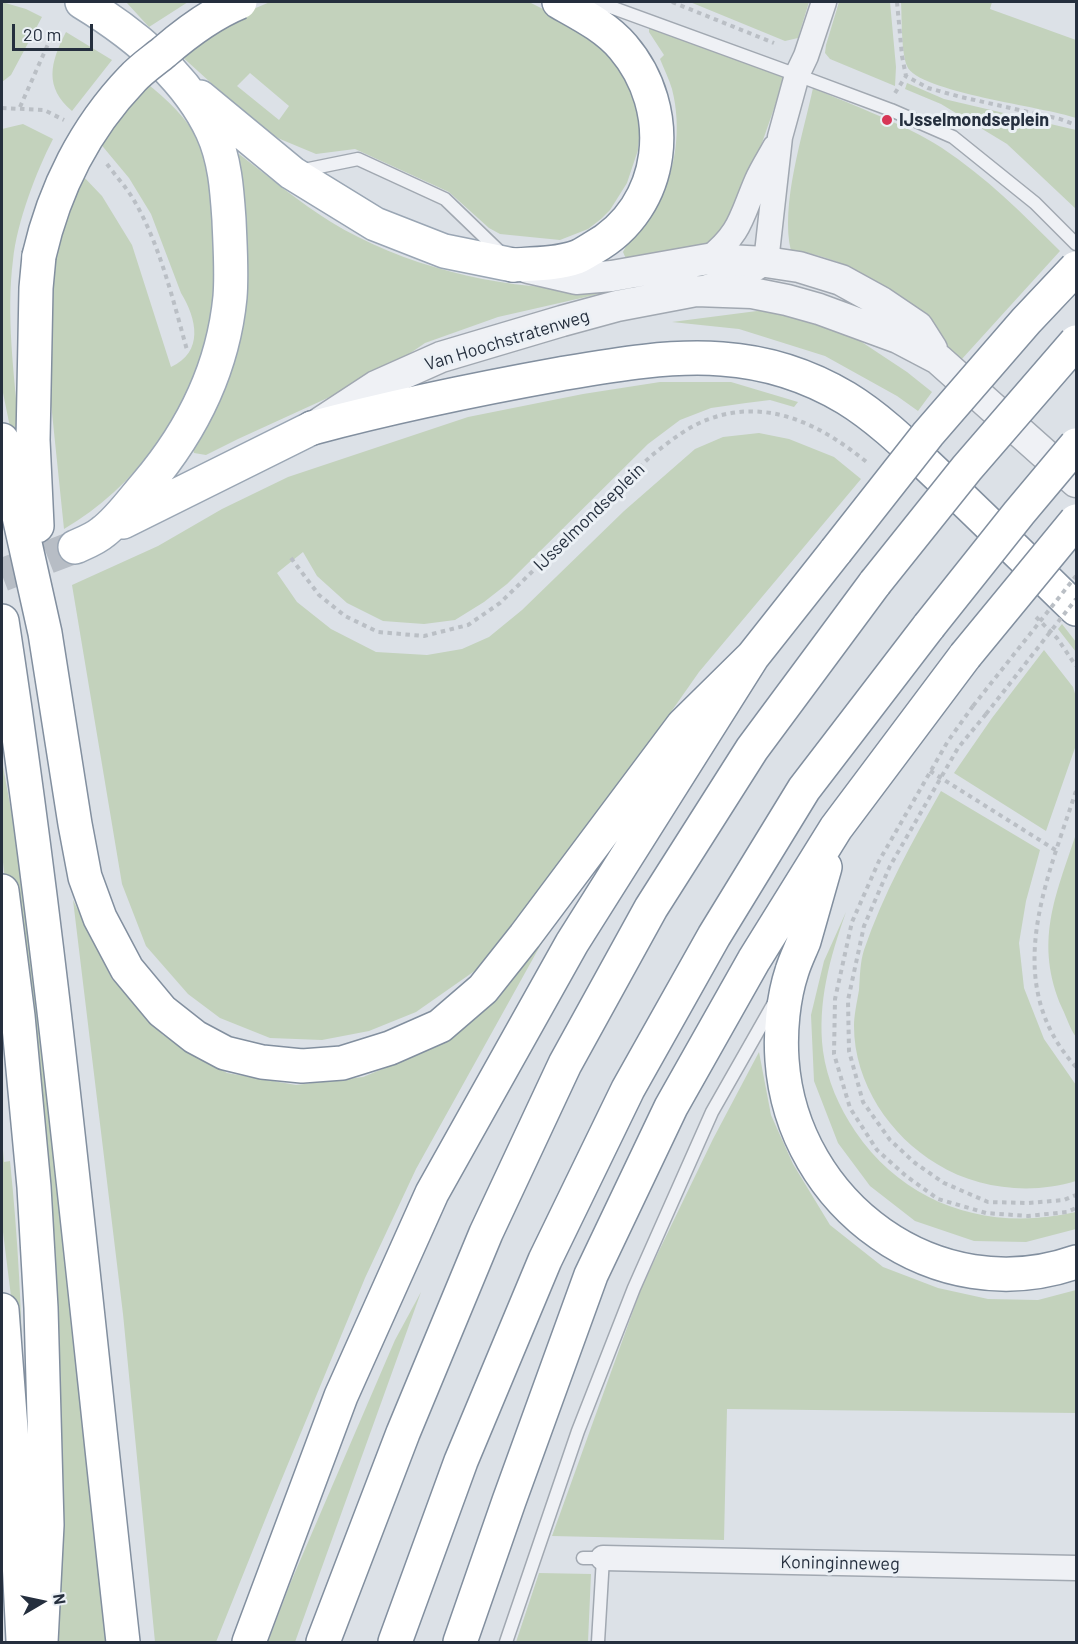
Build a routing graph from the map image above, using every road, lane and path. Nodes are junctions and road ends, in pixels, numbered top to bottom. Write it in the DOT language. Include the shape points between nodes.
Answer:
graph roads {
  1 [pos="82,2"];
  2 [pos="107,2"];
  3 [pos="240,2"];
  4 [pos="559,2"];
  5 [pos="597,2"];
  6 [pos="824,2"];
  7 [pos="897,2"];
  8 [pos="53,33"];
  9 [pos="132,37"];
  10 [pos="797,75"];
  11 [pos="181,82"];
  12 [pos="20,107"];
  13 [pos="2,108"];
  14 [pos="70,125"];
  15 [pos="1077,125"];
  16 [pos="780,136"];
  17 [pos="101,156"];
  18 [pos="292,173"];
  19 [pos="1077,244"];
  20 [pos="708,259"];
  21 [pos="766,261"];
  22 [pos="513,265"];
  23 [pos="1077,268"];
  24 [pos="696,291"];
  25 [pos="1077,342"];
  26 [pos="188,350"];
  27 [pos="938,359"];
  28 [pos="312,428"];
  29 [pos="2,440"];
  30 [pos="1077,445"];
  31 [pos="872,466"];
  32 [pos="1077,482"];
  33 [pos="1077,521"];
  34 [pos="291,558"];
  35 [pos="1077,576"];
  36 [pos="1077,599"];
  37 [pos="1077,609"];
  38 [pos="1033,614"];
  39 [pos="2,621"];
  40 [pos="45,633"];
  41 [pos="753,656"];
  42 [pos="1077,666"];
  43 [pos="930,771"];
  44 [pos="941,777"];
  45 [pos="1077,791"];
  46 [pos="836,828"];
  47 [pos="1057,851"];
  48 [pos="2,891"];
  49 [pos="792,972"];
  50 [pos="1077,1067"];
  51 [pos="1077,1195"];
  52 [pos="1077,1208"];
  53 [pos="1077,1262"];
  54 [pos="2,1310"];
  55 [pos="593,1558"];
  56 [pos="1077,1568"];
  57 [pos="24,1642"];
  58 [pos="41,1642"];
  59 [pos="123,1642"];
  60 [pos="249,1642"];
  61 [pos="323,1642"];
  62 [pos="394,1642"];
  63 [pos="460,1642"];
  64 [pos="506,1642"];
  65 [pos="598,1642"];
  1 -- 9 [label="main road"];
  2 -- 9 [label="main road"];
  3 -- 40 [label="main road, bridge" via="191,29 133,78 98,119 71,162 43,236 36,288 33,440"];
  4 -- 22 [label="main road" via="603,28 641,71 655,109 658,143 652,175 625,225 577,257"];
  5 -- 10 [label="lane"];
  6 -- 10 [label="street"];
  7 -- 15 [label="path" via="906,76 928,87"];
  8 -- 12 [label="path"];
  9 -- 11 [label="main road"];
  10 -- 16 [label="street"];
  10 -- 19 [label="lane" via="953,137 1035,203"];
  11 -- 18 [label="main road, Van Hoochstratenweg"];
  11 -- 28 [label="main road, Van Hoochstratenweg" via="212,130 221,154 231,268 225,331 213,375 187,430 168,459 89,540"];
  12 -- 13 [label="path"];
  12 -- 14 [label="path" via="44,110"];
  16 -- 20 [label="street" via="757,179 742,221"];
  16 -- 21 [label="street"];
  17 -- 26 [label="path" via="132,198 149,233"];
  18 -- 22 [label="main road, Van Hoochstratenweg" via="375,224 444,251"];
  18 -- 22 [label="lane" via="358,159 445,199"];
  20 -- 21 [label="street, Van Hoochstratenweg"];
  20 -- 22 [label="street, Van Hoochstratenweg" via="576,279"];
  21 -- 24 [label="street" via="752,271"];
  21 -- 27 [label="street, Van Hoochstratenweg" via="842,280 871,296 918,327"];
  23 -- 41 [label="main road, bridge" via="928,434"];
  24 -- 27 [label="street, Van Hoochstratenweg" via="752,293 787,300 898,338"];
  24 -- 28 [label="street, Van Hoochstratenweg" via="617,306 441,357 376,386"];
  25 -- 61 [label="main road, bridge" via="967,468 875,583 752,749 651,908 565,1064 486,1233 403,1433"];
  27 -- 32 [label="street, Van Hoochstratenweg"];
  28 -- 37 [label="main road" via="485,387 610,366 683,359 722,359 772,366 847,399 891,431"];
  29 -- 40 [label="main road"];
  30 -- 62 [label="main road, bridge" via="929,626 804,789 714,936 628,1089 540,1270 461,1461"];
  31 -- 34 [label="path, IJsselmondseplein" via="798,418 742,411 709,419 678,435 651,456 500,603 468,625 424,636 378,632 345,616 319,595"];
  33 -- 46 [label="main road, bridge" via="966,656"];
  35 -- 43 [label="path, bridge" via="973,706"];
  36 -- 44 [label="path, bridge" via="958,748"];
  38 -- 42 [label="path"];
  39 -- 59 [label="main road" via="51,977"];
  40 -- 41 [label="main road" via="86,877 100,918 127,969 162,1011 195,1037 225,1053 302,1066 342,1063 390,1048 440,1026 483,989 683,725"];
  41 -- 60 [label="main road" via="572,943 432,1193 341,1396"];
  43 -- 44 [label="path"];
  43 -- 52 [label="path" via="879,861 852,922 845,950 835,999 834,1054 850,1108 877,1150 938,1199 986,1213 1028,1216"];
  44 -- 47 [label="path"];
  44 -- 51 [label="path" via="890,866 864,926 855,962 848,1000 849,1051 863,1102 890,1140 944,1183 988,1202 1028,1203"];
  45 -- 47 [label="path"];
  46 -- 49 [label="main road"];
  46 -- 63 [label="main road" via="754,960 671,1107 591,1275"];
  47 -- 50 [label="path" via="1038,913 1033,953 1036,987 1048,1023"];
  48 -- 58 [label="main road" via="18,1016 37,1231 47,1525"];
  49 -- 53 [label="main road" via="783,1019 782,1061 793,1117 811,1159 840,1200 876,1232 916,1256 961,1270 1012,1275 1054,1270"];
  49 -- 64 [label="lane" via="712,1112 634,1288 578,1431"];
  54 -- 57 [label="main road"];
  55 -- 56 [label="street, Koninginneweg"];
  55 -- 65 [label="lane, Koninginneweg"];
}
